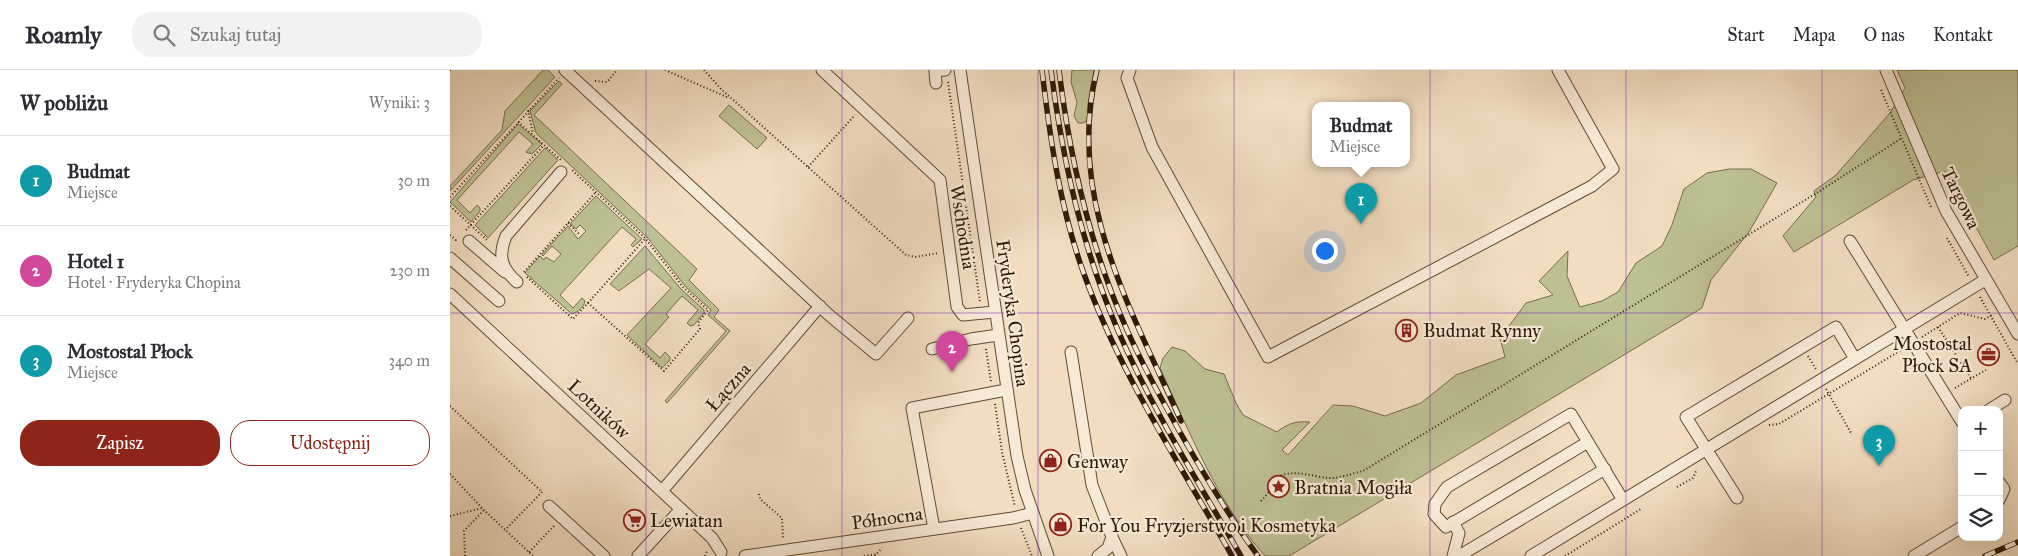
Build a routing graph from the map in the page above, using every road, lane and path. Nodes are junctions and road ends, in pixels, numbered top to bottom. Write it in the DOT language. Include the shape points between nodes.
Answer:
graph roads {
  1 [pos="565,70"];
  2 [pos="617,70"];
  3 [pos="665,70"];
  4 [pos="704,70"];
  5 [pos="822,70"];
  6 [pos="945,70"];
  7 [pos="960,70"];
  8 [pos="1130,70"];
  9 [pos="1558,70"];
  10 [pos="1886,70"];
  11 [pos="592,81"];
  12 [pos="607,82"];
  13 [pos="936,83"];
  14 [pos="602,87"];
  15 [pos="732,99"];
  16 [pos="528,110"];
  17 [pos="856,113"];
  18 [pos="518,122"];
  19 [pos="533,134"];
  20 [pos="1904,137"];
  21 [pos="544,145"];
  22 [pos="808,167"];
  23 [pos="561,172"];
  24 [pos="596,192"];
  25 [pos="450,197"];
  26 [pos="450,206"];
  27 [pos="568,223"];
  28 [pos="471,225"];
  29 [pos="579,234"];
  30 [pos="450,235"];
  31 [pos="645,238"];
  32 [pos="469,241"];
  33 [pos="1850,241"];
  34 [pos="950,251"];
  35 [pos="502,254"];
  36 [pos="450,258"];
  37 [pos="506,273"];
  38 [pos="1985,280"];
  39 [pos="517,282"];
  40 [pos="450,294"];
  41 [pos="498,301"];
  42 [pos="588,303"];
  43 [pos="820,306"];
  44 [pos="995,312"];
  45 [pos="1992,315"];
  46 [pos="908,318"];
  47 [pos="1938,327"];
  48 [pos="1904,328"];
  49 [pos="2018,334"];
  50 [pos="998,335"];
  51 [pos="1913,343"];
  52 [pos="932,349"];
  53 [pos="1070,352"];
  54 [pos="1855,359"];
  55 [pos="1986,370"];
  56 [pos="1971,378"];
  57 [pos="1006,390"];
  58 [pos="1944,395"];
  59 [pos="2004,400"];
  60 [pos="450,406"];
  61 [pos="1995,406"];
  62 [pos="1958,416"];
  63 [pos="1766,425"];
  64 [pos="1588,442"];
  65 [pos="1708,454"];
  66 [pos="1605,469"];
  67 [pos="450,474"];
  68 [pos="1677,486"];
  69 [pos="662,491"];
  70 [pos="759,494"];
  71 [pos="1737,498"];
  72 [pos="1623,500"];
  73 [pos="1261,501"];
  74 [pos="549,506"];
  75 [pos="483,509"];
  76 [pos="1642,509"];
  77 [pos="681,510"];
  78 [pos="1033,513"];
  79 [pos="450,516"];
  80 [pos="562,518"];
  81 [pos="1453,522"];
  82 [pos="1958,529"];
  83 [pos="505,530"];
  84 [pos="934,530"];
  85 [pos="1112,537"];
  86 [pos="784,543"];
  87 [pos="529,552"];
  88 [pos="877,554"];
  89 [pos="724,555"];
  90 [pos="465,556"];
  91 [pos="533,556"];
  92 [pos="604,556"];
  93 [pos="638,556"];
  94 [pos="745,556"];
  95 [pos="864,556"];
  96 [pos="1048,556"];
  97 [pos="1098,556"];
  98 [pos="1121,556"];
  99 [pos="1453,556"];
  100 [pos="1459,556"];
  101 [pos="1531,556"];
  102 [pos="1564,556"];
  103 [pos="1914,556"];
  1 -- 16 [label="path"];
  1 -- 43 [label="street"];
  2 -- 12 [label="path"];
  3 -- 15 [label="path"];
  4 -- 15 [label="path"];
  5 -- 34 [label="street, Wschodnia" via="940,180"];
  6 -- 13 [label="street" via="935,71"];
  7 -- 44 [label="street, Fryderyka Chopina"];
  8 -- 9 [label="street" via="1127,78 1152,147 1268,357 1592,186 1613,169"];
  10 -- 38 [label="street, Targowa" via="1935,188"];
  11 -- 12 [label="path"];
  12 -- 14 [label="path"];
  15 -- 22 [label="path"];
  16 -- 18 [label="path"];
  16 -- 19 [label="path"];
  17 -- 22 [label="path"];
  18 -- 19 [label="path"];
  18 -- 25 [label="path"];
  19 -- 21 [label="path"];
  20 -- 73 [label="path" via="1364,470 1331,478 1285,473 1269,484 1270,492"];
  21 -- 24 [label="path"];
  21 -- 28 [label="path"];
  22 -- 34 [label="path" via="906,256"];
  23 -- 35 [label="street" via="506,236"];
  24 -- 27 [label="path"];
  24 -- 31 [label="path"];
  26 -- 28 [label="path"];
  27 -- 29 [label="path"];
  27 -- 42 [label="path" via="523,273 573,320"];
  28 -- 30 [label="path" via="456,240"];
  28 -- 35 [label="path"];
  31 -- 42 [label="path"];
  31 -- 42 [label="path" via="683,287 708,310 698,323 700,329 664,371"];
  32 -- 37 [label="street"];
  33 -- 48 [label="street"];
  34 -- 44 [label="street, Wschodnia" via="957,307 963,315"];
  35 -- 37 [label="street"];
  36 -- 41 [label="street"];
  37 -- 39 [label="street"];
  38 -- 48 [label="street"];
  38 -- 49 [label="street, Targowa"];
  40 -- 69 [label="street, Lotników"];
  43 -- 46 [label="street" via="876,354"];
  43 -- 69 [label="street, Łączna"];
  44 -- 50 [label="street, Fryderyka Chopina"];
  45 -- 47 [label="path" via="1984,319 1960,313"];
  47 -- 51 [label="path"];
  47 -- 56 [label="path"];
  48 -- 51 [label="street"];
  48 -- 54 [label="street"];
  50 -- 52 [label="street"];
  50 -- 57 [label="street, Fryderyka Chopina"];
  51 -- 58 [label="street"];
  51 -- 63 [label="path" via="1779,424"];
  53 -- 85 [label="street" via="1092,485"];
  54 -- 65 [label="street"];
  54 -- 65 [label="street" via="1836,327 1686,416"];
  55 -- 56 [label="path"];
  56 -- 58 [label="path"];
  57 -- 78 [label="street, Fryderyka Chopina" via="1016,456"];
  57 -- 84 [label="street" via="912,408"];
  58 -- 62 [label="street"];
  59 -- 61 [label="street"];
  60 -- 83 [label="path" via="542,492"];
  64 -- 66 [label="street"];
  64 -- 81 [label="street"];
  64 -- 81 [label="street" via="1571,414 1562,418 1447,488 1435,504 1434,514 1446,526"];
  65 -- 68 [label="path" via="1693,478"];
  65 -- 71 [label="street"];
  65 -- 72 [label="street"];
  66 -- 72 [label="street"];
  66 -- 100 [label="street"];
  67 -- 75 [label="path"];
  69 -- 77 [label="street, Lotników"];
  70 -- 86 [label="path" via="760,499 782,518"];
  72 -- 101 [label="street"];
  74 -- 80 [label="street"];
  75 -- 79 [label="path"];
  75 -- 83 [label="path"];
  75 -- 90 [label="path" via="464,531"];
  76 -- 102 [label="path"];
  77 -- 89 [label="street, Lotników" via="712,538"];
  77 -- 93 [label="street"];
  78 -- 84 [label="street, Północna"];
  78 -- 96 [label="street, Fryderyka Chopina"];
  80 -- 87 [label="path"];
  80 -- 92 [label="street"];
  81 -- 99 [label="street" via="1459,533"];
  82 -- 103 [label="street"];
  83 -- 87 [label="path"];
  84 -- 94 [label="street, Północna"];
  85 -- 97 [label="street" via="1108,548"];
  85 -- 98 [label="street"];
  87 -- 91 [label="path"];
  88 -- 95 [label="path"];
}
